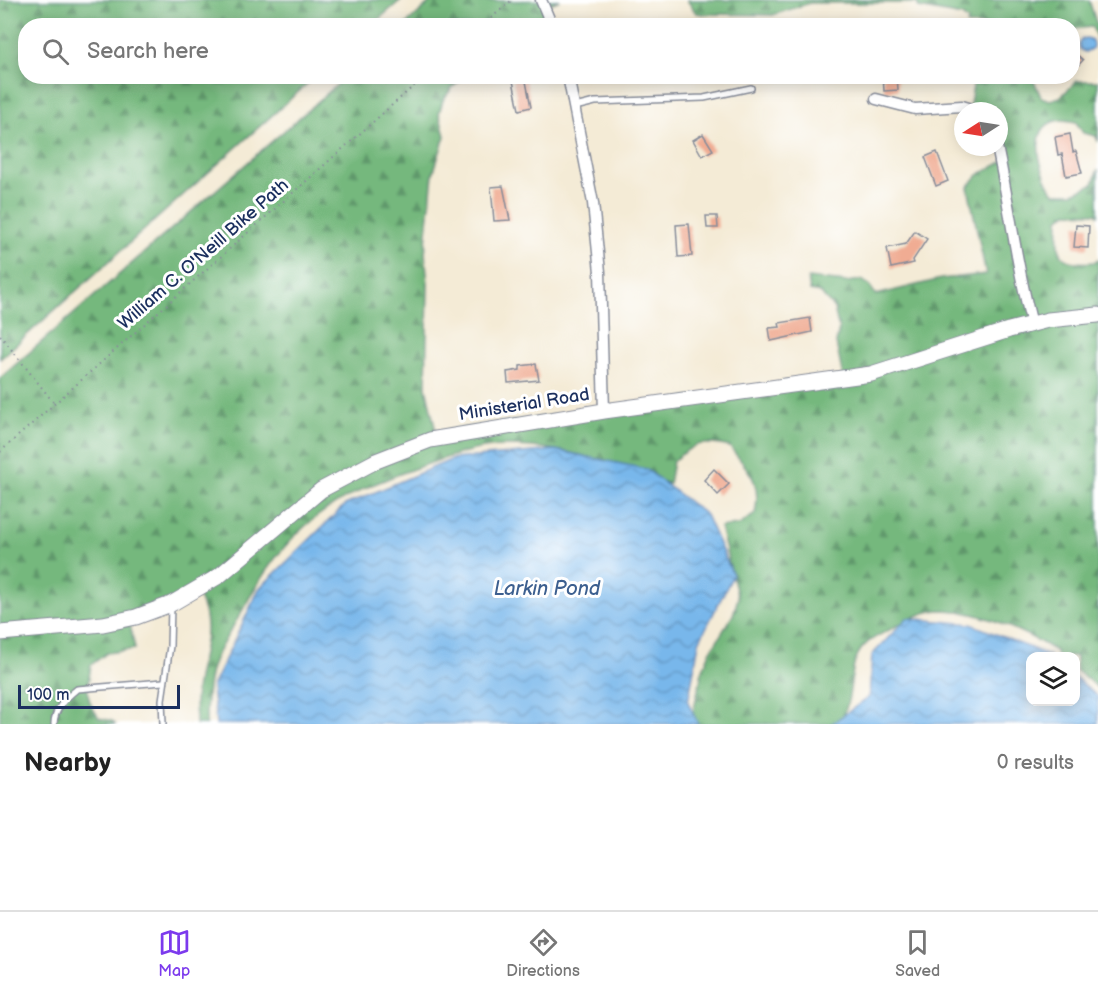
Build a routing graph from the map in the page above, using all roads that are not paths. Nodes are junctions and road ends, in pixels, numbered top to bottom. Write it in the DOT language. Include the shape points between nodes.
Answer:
graph roads {
  1 [pos="541,0"];
  2 [pos="549,18"];
  3 [pos="570,84"];
  4 [pos="751,88"];
  5 [pos="876,99"];
  6 [pos="575,107"];
  7 [pos="954,107"];
  8 [pos="999,156"];
  9 [pos="1098,315"];
  10 [pos="1032,324"];
  11 [pos="604,411"];
  12 [pos="171,604"];
  13 [pos="0,633"];
  14 [pos="163,682"];
  15 [pos="54,724"];
  16 [pos="163,724"];
  1 -- 2 [label="street"];
  3 -- 6 [label="street"];
  4 -- 6 [label="lane" via="704,98 595,102"];
  5 -- 7 [label="street" via="915,109"];
  6 -- 11 [label="street" via="593,203 600,272"];
  8 -- 10 [label="street" via="1012,215 1019,278"];
  9 -- 10 [label="main road, Ministerial Road"];
  10 -- 11 [label="main road, Ministerial Road" via="871,374"];
  11 -- 12 [label="main road, Ministerial Road" via="430,440 376,461 321,489 219,576"];
  12 -- 13 [label="main road, Ministerial Road" via="103,624"];
  12 -- 14 [label="lane" via="170,646"];
  14 -- 15 [label="lane" via="77,689 54,716"];
  14 -- 16 [label="lane"];
}
